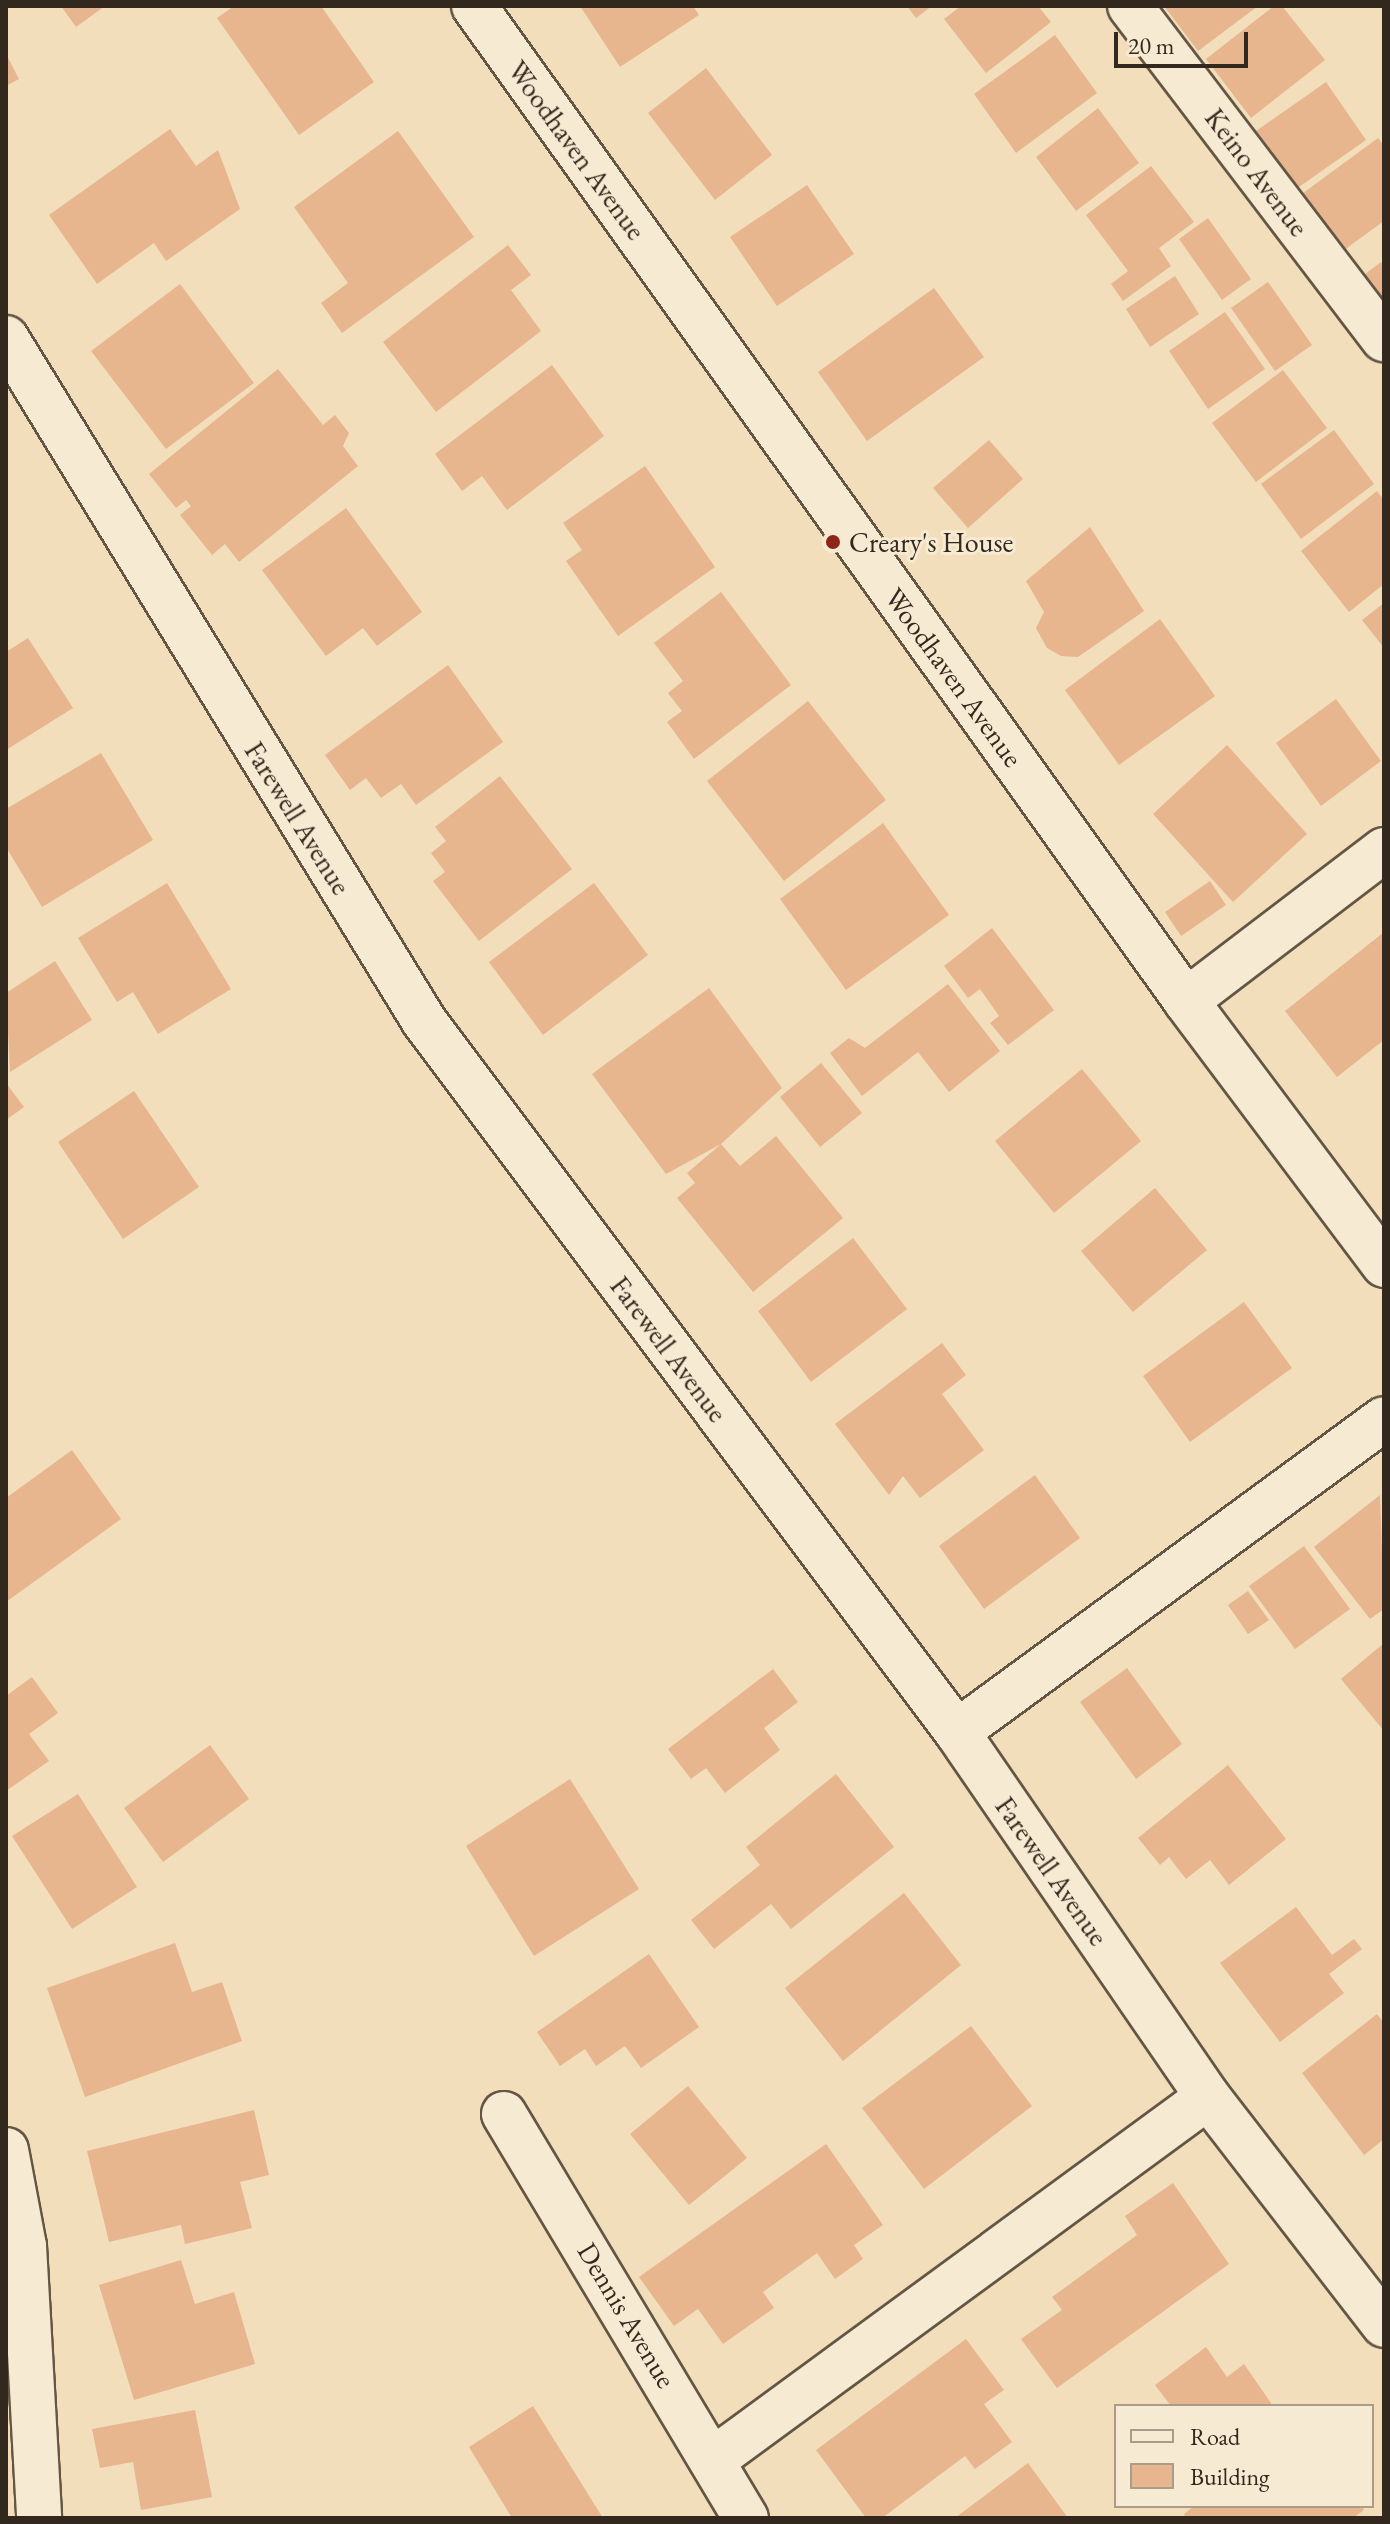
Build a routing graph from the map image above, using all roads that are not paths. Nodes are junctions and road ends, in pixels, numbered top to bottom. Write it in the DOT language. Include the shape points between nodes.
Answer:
graph roads {
  1 [pos="474,6"];
  2 [pos="1130,6"];
  3 [pos="6,338"];
  4 [pos="1384,339"];
  5 [pos="1384,850"];
  6 [pos="1186,1001"];
  7 [pos="1384,1265"];
  8 [pos="1384,1419"];
  9 [pos="957,1732"];
  10 [pos="1208,2097"];
  11 [pos="504,2114"];
  12 [pos="6,2150"];
  13 [pos="1384,2325"];
  14 [pos="714,2459"];
  15 [pos="39,2518"];
  16 [pos="746,2518"];
  1 -- 6 [label="street, Woodhaven Avenue"];
  2 -- 4 [label="street, Keino Avenue"];
  3 -- 9 [label="street, Farewell Avenue" via="424,1021"];
  5 -- 6 [label="street"];
  6 -- 7 [label="street, Woodhaven Avenue"];
  8 -- 9 [label="street"];
  9 -- 10 [label="street, Farewell Avenue"];
  10 -- 13 [label="street, Farewell Avenue"];
  10 -- 14 [label="street"];
  11 -- 14 [label="street, Dennis Avenue"];
  12 -- 15 [label="street" via="24,2246"];
  14 -- 16 [label="street, Dennis Avenue"];
}
